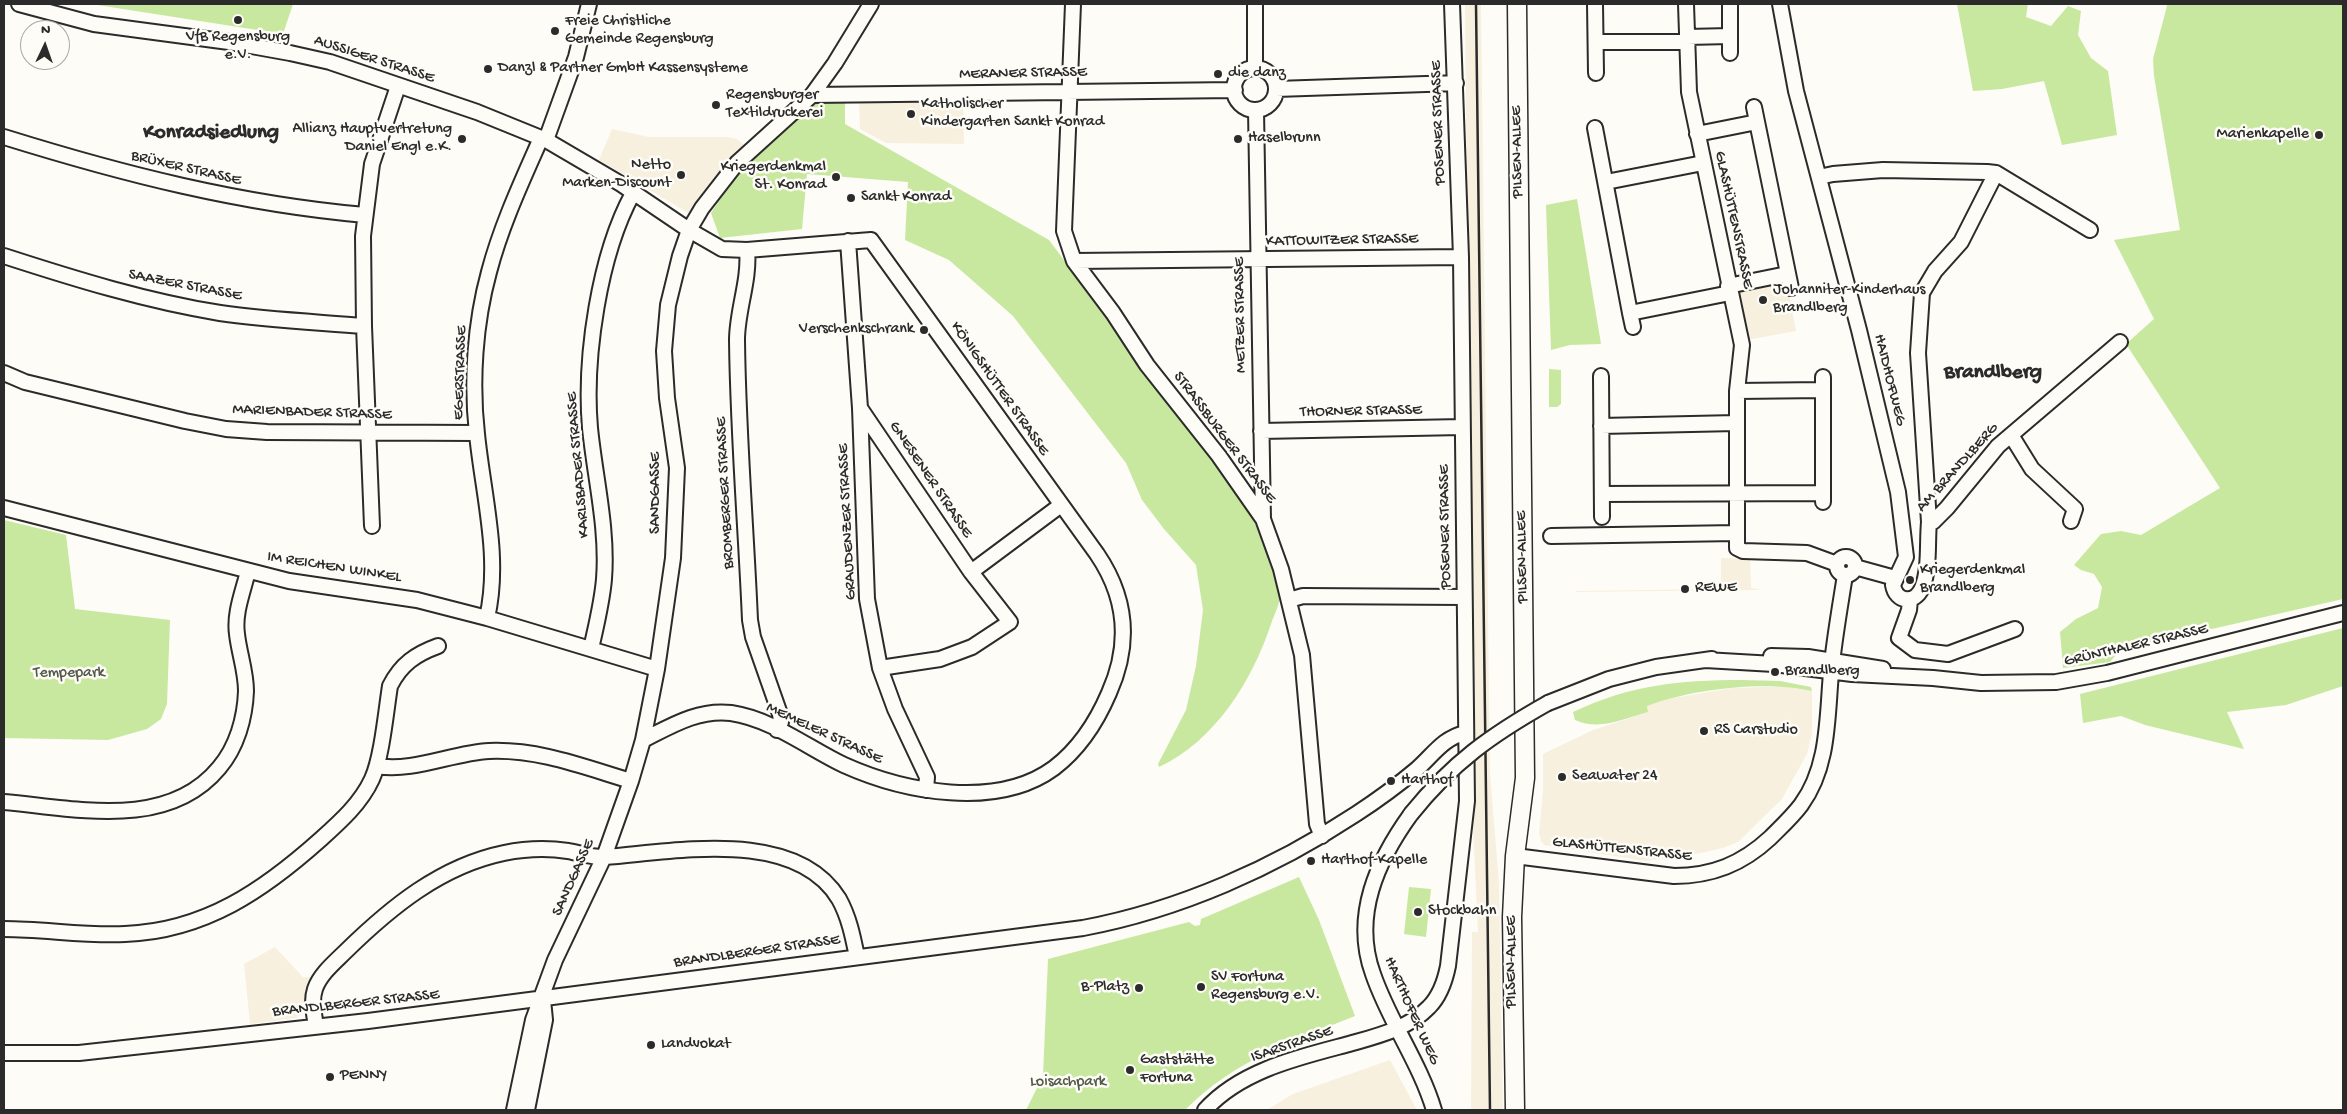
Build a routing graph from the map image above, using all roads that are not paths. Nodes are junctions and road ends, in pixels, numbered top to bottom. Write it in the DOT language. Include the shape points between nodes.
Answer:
graph roads {
  1 [pos="18,4"];
  2 [pos="589,4"];
  3 [pos="871,4"];
  4 [pos="1073,4"];
  5 [pos="1254,4"];
  6 [pos="1452,4"];
  7 [pos="1517,4"];
  8 [pos="1595,4"];
  9 [pos="1686,4"];
  10 [pos="1730,4"];
  11 [pos="1780,4"];
  12 [pos="1730,36"];
  13 [pos="1687,40"];
  14 [pos="1596,42"];
  15 [pos="1730,53"];
  16 [pos="1255,68"];
  17 [pos="1596,73"];
  18 [pos="1456,83"];
  19 [pos="398,86"];
  20 [pos="1276,89"];
  21 [pos="1235,90"];
  22 [pos="1071,91"];
  23 [pos="812,95"];
  24 [pos="1754,107"];
  25 [pos="1256,110"];
  26 [pos="1757,122"];
  27 [pos="1595,128"];
  28 [pos="1697,134"];
  29 [pos="4,136"];
  30 [pos="543,139"];
  31 [pos="1703,163"];
  32 [pos="1996,173"];
  33 [pos="1819,177"];
  34 [pos="1606,182"];
  35 [pos="633,193"];
  36 [pos="365,215"];
  37 [pos="690,230"];
  38 [pos="2090,230"];
  39 [pos="871,240"];
  40 [pos="848,241"];
  41 [pos="748,250"];
  42 [pos="4,256"];
  43 [pos="1460,257"];
  44 [pos="1258,259"];
  45 [pos="1074,261"];
  46 [pos="1787,274"];
  47 [pos="1791,288"];
  48 [pos="1729,289"];
  49 [pos="364,326"];
  50 [pos="2120,342"];
  51 [pos="4,373"];
  52 [pos="1601,376"];
  53 [pos="1737,391"];
  54 [pos="860,408"];
  55 [pos="1736,423"];
  56 [pos="1602,426"];
  57 [pos="1462,427"];
  58 [pos="1261,431"];
  59 [pos="369,433"];
  60 [pos="476,433"];
  61 [pos="2011,435"];
  62 [pos="1737,493"];
  63 [pos="1602,494"];
  64 [pos="1061,505"];
  65 [pos="4,508"];
  66 [pos="1602,516"];
  67 [pos="1263,519"];
  68 [pos="2071,521"];
  69 [pos="1929,522"];
  70 [pos="372,526"];
  71 [pos="1736,533"];
  72 [pos="1551,536"];
  73 [pos="1099,558"];
  74 [pos="1846,568"];
  75 [pos="248,571"];
  76 [pos="971,572"];
  77 [pos="1895,578"];
  78 [pos="1464,597"];
  79 [pos="1289,600"];
  80 [pos="1910,600"];
  81 [pos="2343,613"];
  82 [pos="487,618"];
  83 [pos="2015,629"];
  84 [pos="438,646"];
  85 [pos="591,649"];
  86 [pos="1832,666"];
  87 [pos="880,668"];
  88 [pos="656,669"];
  89 [pos="1548,703"];
  90 [pos="777,730"];
  91 [pos="1465,733"];
  92 [pos="643,740"];
  93 [pos="377,766"];
  94 [pos="631,781"];
  95 [pos="926,790"];
  96 [pos="4,802"];
  97 [pos="1322,836"];
  98 [pos="1515,856"];
  99 [pos="604,857"];
  100 [pos="4,929"];
  101 [pos="857,957"];
  102 [pos="542,999"];
  103 [pos="316,1026"];
  104 [pos="1398,1028"];
  105 [pos="4,1054"];
  106 [pos="514,1110"];
  107 [pos="527,1110"];
  108 [pos="1205,1110"];
  109 [pos="1434,1110"];
  110 [pos="1515,1110"];
  1 -- 19 [label="street, AUSSIGER STRASSE" via="94,24 290,52"];
  2 -- 30 [label="street, EGERSTRASSE" via="576,57"];
  3 -- 23 [label="street, SANDGASSE"];
  4 -- 22 [label="street, STRASSBURGER STRASSE"];
  5 -- 16 [label="street"];
  6 -- 18 [label="street, POSENER STRASSE"];
  7 -- 98 [label="main road, PILSEN-ALLEE" via="1526,778"];
  8 -- 14 [label="street"];
  9 -- 13 [label="street, GLASHÜTTENSTRASSE"];
  10 -- 12 [label="street"];
  11 -- 33 [label="street, HAIDHOFWEG" via="1796,91"];
  12 -- 13 [label="street"];
  12 -- 15 [label="street"];
  13 -- 14 [label="street"];
  13 -- 28 [label="street, GLASHÜTTENSTRASSE" via="1689,92"];
  14 -- 17 [label="street"];
  16 -- 20 [label="street" via="1268,72"];
  16 -- 21 [label="street" via="1238,77"];
  18 -- 20 [label="street"];
  18 -- 43 [label="street, POSENER STRASSE"];
  19 -- 30 [label="street, AUSSIGER STRASSE" via="477,112"];
  19 -- 36 [label="street" via="372,164"];
  20 -- 25 [label="street" via="1268,106"];
  21 -- 22 [label="street, MERANER STRASSE"];
  21 -- 25 [label="street" via="1239,102"];
  22 -- 23 [label="street, MERANER STRASSE"];
  22 -- 45 [label="street, STRASSBURGER STRASSE" via="1064,231"];
  23 -- 37 [label="street, SANDGASSE" via="737,163 702,208"];
  24 -- 26 [label="street"];
  25 -- 44 [label="street, METZER STRASSE"];
  26 -- 28 [label="street"];
  26 -- 46 [label="street"];
  27 -- 34 [label="street"];
  28 -- 31 [label="street, GLASHÜTTENSTRASSE"];
  29 -- 36 [label="street, BRÜXER STRASSE" via="123,173 193,190"];
  30 -- 35 [label="street, AUSSIGER STRASSE"];
  30 -- 60 [label="street, EGERSTRASSE" via="497,246 483,295 475,384"];
  31 -- 34 [label="street"];
  31 -- 48 [label="street, GLASHÜTTENSTRASSE"];
  32 -- 33 [label="street" via="1883,170"];
  32 -- 38 [label="street"];
  32 -- 69 [label="street" via="1961,242 1935,271 1922,293 1918,352"];
  33 -- 77 [label="street, HAIDHOFWEG" via="1898,492 1906,556"];
  34 -- 48 [label="street" via="1632,320"];
  35 -- 37 [label="street, AUSSIGER STRASSE"];
  35 -- 85 [label="street, KARLSBADER STRASSE" via="624,210 605,273 590,368 590,427 604,578"];
  36 -- 49 [label="street" via="362,263"];
  37 -- 41 [label="street, AUSSIGER STRASSE" via="722,248"];
  37 -- 88 [label="street, SANDGASSE" via="672,283 666,323 665,373 677,485 673,558"];
  39 -- 40 [label="street, AUSSIGER STRASSE"];
  39 -- 64 [label="street, KÖNIGSHÜTTER STRASSE"];
  40 -- 41 [label="street, AUSSIGER STRASSE"];
  40 -- 54 [label="street, GRAUDENZER STRASSE"];
  41 -- 90 [label="street, BROMBERGER STRASSE" via="737,337 750,620 780,714"];
  42 -- 49 [label="street, SAAZER STRASSE" via="85,282 180,306 266,318"];
  43 -- 44 [label="street, KATTOWITZER STRASSE"];
  43 -- 57 [label="street, POSENER STRASSE"];
  44 -- 45 [label="street, KATTOWITZER STRASSE"];
  44 -- 58 [label="street, METZER STRASSE"];
  45 -- 67 [label="street, STRASSBURGER STRASSE" via="1113,312 1147,365 1219,456"];
  46 -- 47 [label="street"];
  46 -- 48 [label="street"];
  48 -- 53 [label="street, GLASHÜTTENSTRASSE" via="1742,345"];
  49 -- 59 [label="street"];
  50 -- 61 [label="street, AM BRANDLBERG"];
  51 -- 59 [label="street, MARIENBADER STRASSE" via="34,384 226,429"];
  52 -- 56 [label="street"];
  53 -- 55 [label="street, GLASHÜTTENSTRASSE"];
  53 -- 62 [label="street" via="1823,384 1823,498"];
  54 -- 76 [label="street, GNESENER STRASSE"];
  54 -- 87 [label="street, GRAUDENZER STRASSE" via="867,599"];
  55 -- 56 [label="street"];
  55 -- 62 [label="street, GLASHÜTTENSTRASSE"];
  56 -- 63 [label="street"];
  57 -- 58 [label="street, THORNER STRASSE"];
  57 -- 78 [label="street, POSENER STRASSE"];
  58 -- 67 [label="street, METZER STRASSE"];
  59 -- 60 [label="street, MARIENBADER STRASSE"];
  59 -- 70 [label="street"];
  60 -- 82 [label="street, EGERSTRASSE" via="492,557 491,600"];
  61 -- 68 [label="street" via="2032,469 2075,509"];
  61 -- 69 [label="street, AM BRANDLBERG" via="1998,446 1947,508"];
  62 -- 63 [label="street"];
  62 -- 71 [label="street, GLASHÜTTENSTRASSE"];
  63 -- 66 [label="street"];
  64 -- 73 [label="street, KÖNIGSHÜTTER STRASSE"];
  64 -- 76 [label="street"];
  65 -- 75 [label="street, IM REICHEN WINKEL"];
  67 -- 79 [label="street, STRASSBURGER STRASSE" via="1275,548"];
  69 -- 80 [label="street, AM BRANDLBERG" via="1925,578 1921,590"];
  71 -- 72 [label="street"];
  71 -- 74 [label="street, GLASHÜTTENSTRASSE" via="1738,548 1743,551 1807,553"];
  73 -- 95 [label="street, MEMELER STRASSE" via="1114,582 1124,625 1118,669 1102,710 1089,730 1067,757 1032,780 985,791"];
  74 -- 77 [label="street"];
  74 -- 86 [label="street"];
  75 -- 82 [label="street, IM REICHEN WINKEL" via="306,584 400,596"];
  75 -- 96 [label="street" via="236,618 246,689 244,710 233,747 212,777 181,798 146,808 107,811"];
  76 -- 87 [label="street, GNESENER STRASSE" via="1010,622 972,647 940,659"];
  77 -- 80 [label="street" via="1894,591 1904,600"];
  78 -- 79 [label="street" via="1303,596"];
  78 -- 91 [label="street, POSENER STRASSE"];
  79 -- 97 [label="street, STRASSBURGER STRASSE" via="1302,655 1316,824"];
  80 -- 83 [label="street, AM BRANDLBERG" via="1899,638 1915,650 1948,654"];
  81 -- 86 [label="street, GRÜNTHALER STRASSE" via="2107,673 2056,682 1981,683"];
  82 -- 85 [label="street, IM REICHEN WINKEL"];
  84 -- 93 [label="street" via="410,659 395,675 390,686"];
  85 -- 88 [label="street, IM REICHEN WINKEL"];
  86 -- 89 [label="street, GRÜNTHALER STRASSE" via="1763,656 1732,656 1656,667 1609,679"];
  86 -- 98 [label="street, GLASHÜTTENSTRASSE" via="1823,754 1810,789 1791,817 1738,862 1707,874 1674,876"];
  87 -- 95 [label="street, GRAUDENZER STRASSE" via="895,709 928,777"];
  88 -- 92 [label="street, SANDGASSE"];
  89 -- 104 [label="street, HARTHOFER WEG, bridge" via="1475,748 1448,772 1411,814 1380,866 1368,897 1365,917 1367,954 1373,975"];
  90 -- 92 [label="street, MEMELER STRASSE" via="745,717 716,712 685,719"];
  90 -- 95 [label="street, MEMELER STRASSE" via="870,776"];
  91 -- 97 [label="street, BRANDLBERGER STRASSE" via="1442,744 1417,769"];
  91 -- 104 [label="street, POSENER STRASSE" via="1466,824 1448,966 1444,981 1430,1006"];
  92 -- 94 [label="street, SANDGASSE"];
  93 -- 94 [label="street" via="394,769 469,753 508,751 554,757"];
  93 -- 100 [label="street" via="352,810 286,871 211,916 180,926 125,934"];
  94 -- 99 [label="street, SANDGASSE"];
  97 -- 101 [label="street, BRANDLBERGER STRASSE" via="1238,878 1116,922"];
  98 -- 110 [label="main road, PILSEN-ALLEE" via="1512,962"];
  99 -- 101 [label="street" via="674,849 727,850 760,852 796,864 819,878 838,899 851,930"];
  99 -- 102 [label="street, SANDGASSE" via="555,960"];
  99 -- 103 [label="street" via="565,850 506,853 462,866 425,885 354,943 318,982 313,999"];
  101 -- 102 [label="street, BRANDLBERGER STRASSE"];
  102 -- 103 [label="street, BRANDLBERGER STRASSE"];
  102 -- 106 [label="street, SANDGASSE" via="533,1020"];
  102 -- 107 [label="street" via="545,1020"];
  103 -- 105 [label="street, BRANDLBERGER STRASSE" via="79,1053"];
  104 -- 108 [label="street, ISARSTRASSE" via="1269,1068 1241,1083"];
  104 -- 109 [label="street, HARTHOFER WEG"];
}
